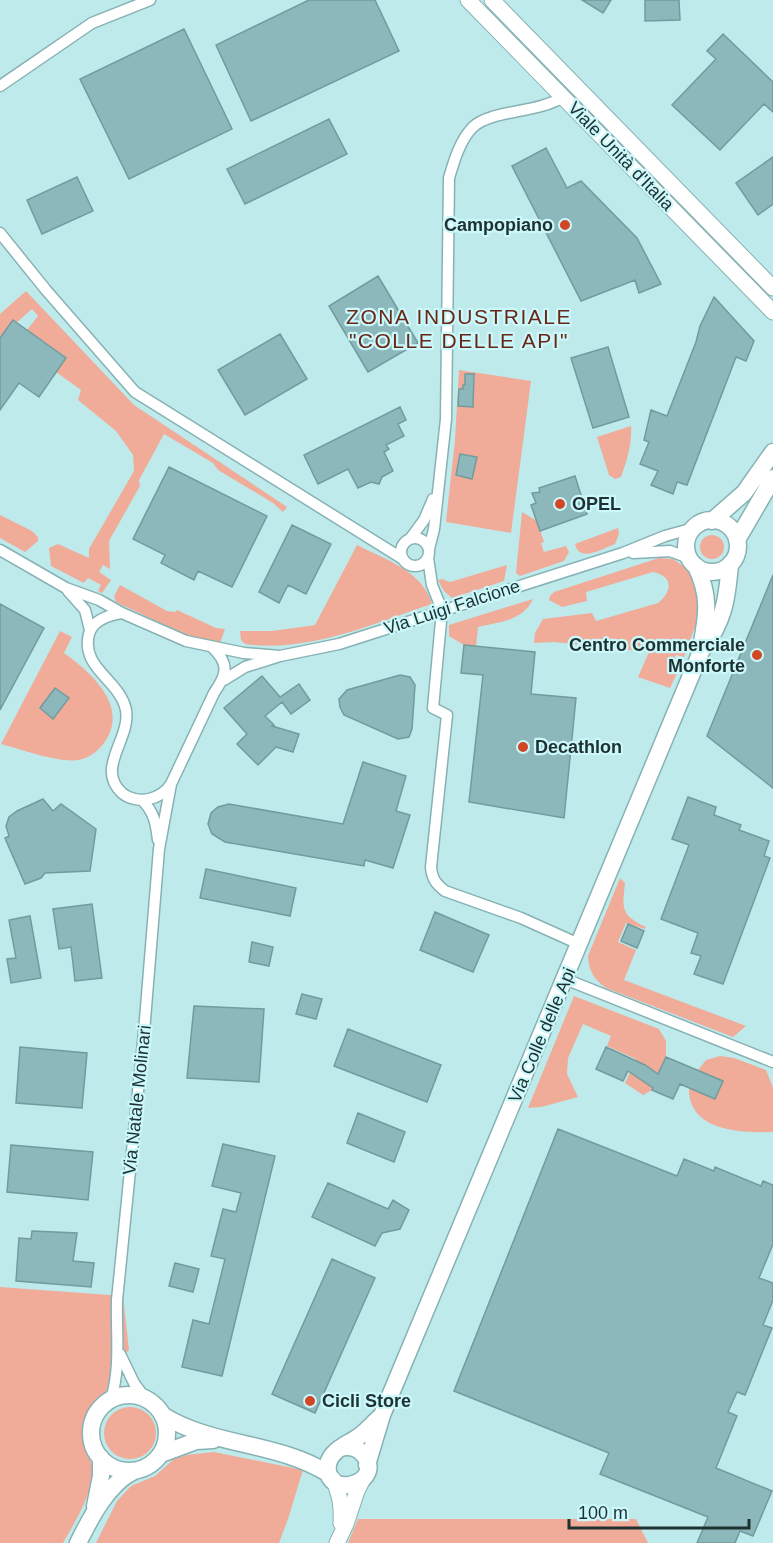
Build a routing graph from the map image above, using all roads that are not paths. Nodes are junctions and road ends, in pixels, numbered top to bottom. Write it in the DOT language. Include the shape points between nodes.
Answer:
graph roads {
  1 [pos="150,0"];
  2 [pos="468,0"];
  3 [pos="492,0"];
  4 [pos="0,86"];
  5 [pos="563,97"];
  6 [pos="0,233"];
  7 [pos="773,288"];
  8 [pos="773,312"];
  9 [pos="773,452"];
  10 [pos="773,478"];
  11 [pos="437,491"];
  12 [pos="712,520"];
  13 [pos="694,528"];
  14 [pos="408,540"];
  15 [pos="737,540"];
  16 [pos="376,541"];
  17 [pos="0,550"];
  18 [pos="623,553"];
  19 [pos="428,554"];
  20 [pos="407,562"];
  21 [pos="692,562"];
  22 [pos="730,564"];
  23 [pos="432,585"];
  24 [pos="66,588"];
  25 [pos="442,610"];
  26 [pos="122,613"];
  27 [pos="90,630"];
  28 [pos="212,647"];
  29 [pos="700,654"];
  30 [pos="280,656"];
  31 [pos="224,680"];
  32 [pos="171,784"];
  33 [pos="142,800"];
  34 [pos="159,849"];
  35 [pos="579,944"];
  36 [pos="565,979"];
  37 [pos="773,1062"];
  38 [pos="119,1351"];
  39 [pos="145,1398"];
  40 [pos="111,1399"];
  41 [pos="382,1415"];
  42 [pos="164,1416"];
  43 [pos="220,1439"];
  44 [pos="338,1450"];
  45 [pos="161,1454"];
  46 [pos="289,1455"];
  47 [pos="101,1458"];
  48 [pos="134,1471"];
  49 [pos="366,1471"];
  50 [pos="331,1476"];
  51 [pos="94,1513"];
  52 [pos="339,1539"];
  53 [pos="78,1543"];
  1 -- 4 [label="street" via="93,23"];
  2 -- 5 [label="street, Viale Unità d'Italia"];
  3 -- 7 [label="street, Viale Unità d'Italia"];
  5 -- 8 [label="street, Viale Unità d'Italia"];
  5 -- 11 [label="street" via="545,106 485,119 473,127 455,159 449,178 446,419"];
  6 -- 16 [label="street" via="135,392"];
  9 -- 12 [label="main road" via="744,493"];
  10 -- 15 [label="main road"];
  11 -- 14 [label="street" via="424,520"];
  11 -- 19 [label="street"];
  12 -- 13 [label="main road"];
  12 -- 15 [label="main road" via="728,526"];
  13 -- 18 [label="street, Via Luigi Falcione"];
  13 -- 21 [label="main road" via="687,542"];
  14 -- 16 [label="street"];
  14 -- 19 [label="street" via="424,541"];
  14 -- 20 [label="street" via="401,550"];
  15 -- 22 [label="main road" via="738,549"];
  16 -- 20 [label="street"];
  17 -- 24 [label="street"];
  18 -- 21 [label="street, Via Luigi Falcione" via="670,551"];
  18 -- 25 [label="street, Via Luigi Falcione"];
  19 -- 20 [label="street" via="421,565"];
  19 -- 23 [label="street"];
  20 -- 23 [label="street"];
  21 -- 22 [label="main road" via="713,572"];
  21 -- 29 [label="main road, Via Colle delle Api" via="704,584 707,611"];
  22 -- 29 [label="main road, Via Colle delle Api" via="727,598 716,633"];
  23 -- 25 [label="street"];
  24 -- 26 [label="street, Via Luigi Falcione"];
  24 -- 27 [label="street" via="85,610"];
  25 -- 30 [label="street, Via Luigi Falcione" via="339,644"];
  25 -- 35 [label="street" via="433,708 447,715 432,877 444,891 521,918"];
  26 -- 27 [label="street" via="102,619"];
  26 -- 28 [label="street, Via Luigi Falcione" via="164,633"];
  27 -- 33 [label="street" via="87,643 92,660 116,688 126,711 124,733 112,760 112,777 123,794"];
  28 -- 30 [label="street, Via Luigi Falcione"];
  28 -- 31 [label="street" via="224,664"];
  29 -- 35 [label="main road, Via Colle delle Api"];
  30 -- 31 [label="street, Via Luigi Falcione" via="245,667"];
  31 -- 32 [label="street, Via Natale Molinari" via="214,693"];
  32 -- 33 [label="street" via="164,793"];
  32 -- 34 [label="street, Via Natale Molinari"];
  33 -- 34 [label="street, Via Natale Molinari" via="154,816"];
  34 -- 38 [label="street, Via Natale Molinari" via="117,1300"];
  35 -- 36 [label="main road, Via Colle delle Api"];
  36 -- 37 [label="street"];
  36 -- 41 [label="main road, Via Colle delle Api"];
  38 -- 39 [label="street, Via Natale Molinari"];
  38 -- 40 [label="street, Via Natale Molinari"];
  39 -- 40 [label="main road" via="122,1395"];
  39 -- 42 [label="main road"];
  40 -- 47 [label="main road" via="102,1406 92,1426 95,1449"];
  41 -- 44 [label="main road, Via Colle delle Api"];
  41 -- 49 [label="main road, Via Colle delle Api"];
  42 -- 43 [label="main road" via="182,1427"];
  42 -- 45 [label="main road" via="167,1442"];
  43 -- 45 [label="main road" via="196,1442"];
  43 -- 46 [label="main road"];
  44 -- 46 [label="main road" via="319,1455"];
  44 -- 49 [label="main road" via="358,1450 366,1459"];
  44 -- 50 [label="main road" via="329,1462"];
  45 -- 48 [label="main road" via="154,1462"];
  46 -- 50 [label="main road"];
  47 -- 48 [label="main road" via="116,1468"];
  47 -- 51 [label="main road"];
  48 -- 51 [label="main road" via="114,1485"];
  49 -- 50 [label="main road" via="355,1485 349,1486"];
  49 -- 52 [label="street, Via Colle delle Api"];
  50 -- 52 [label="street, Via Colle delle Api" via="342,1506"];
  51 -- 53 [label="main road"];
}
